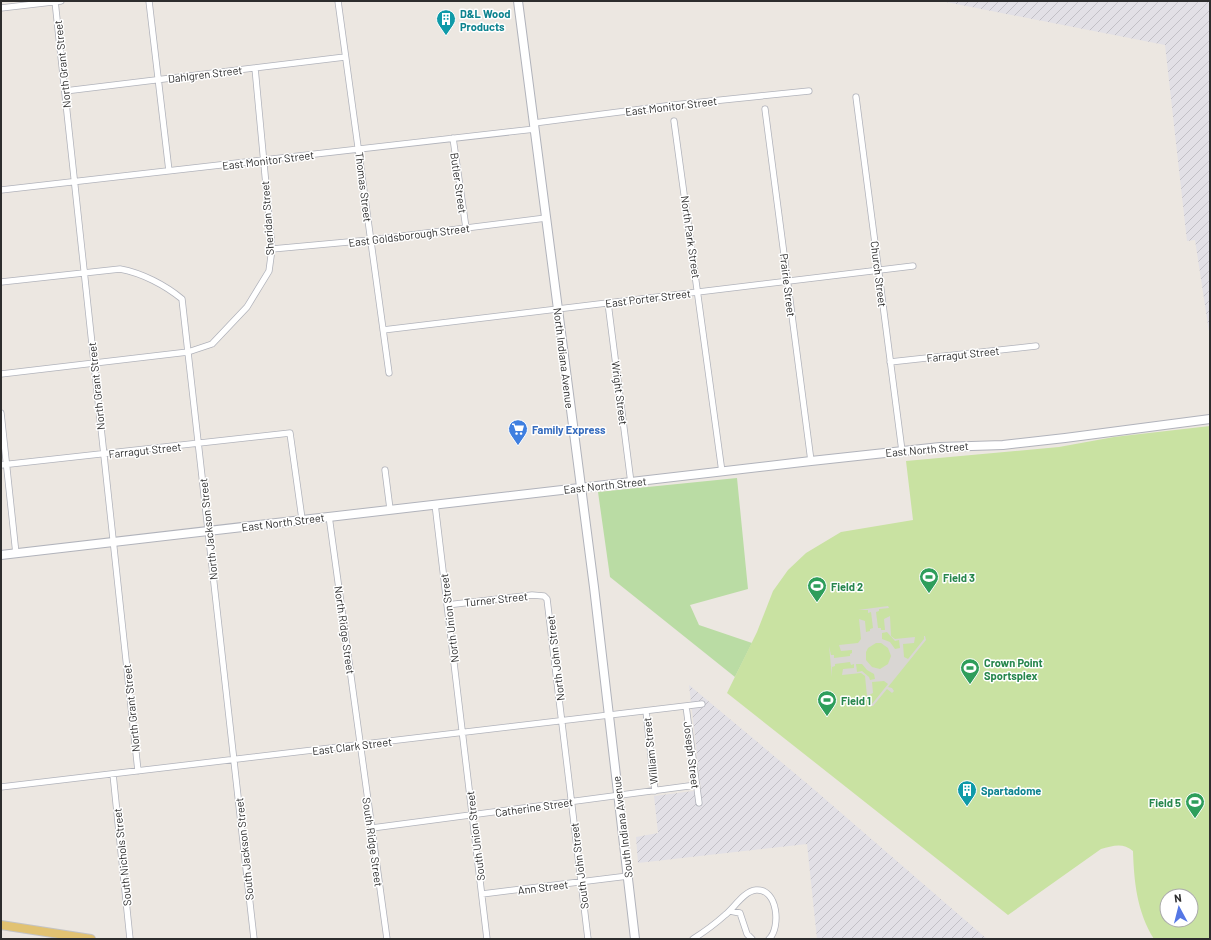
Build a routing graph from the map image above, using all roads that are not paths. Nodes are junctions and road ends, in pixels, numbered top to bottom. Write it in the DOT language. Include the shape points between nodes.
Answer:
graph roads {
  1 [pos="55,1"];
  2 [pos="62,1"];
  3 [pos="149,1"];
  4 [pos="338,1"];
  5 [pos="518,1"];
  6 [pos="1,8"];
  7 [pos="346,57"];
  8 [pos="256,68"];
  9 [pos="159,79"];
  10 [pos="65,91"];
  11 [pos="809,91"];
  12 [pos="856,97"];
  13 [pos="766,109"];
  14 [pos="674,121"];
  15 [pos="534,126"];
  16 [pos="453,138"];
  17 [pos="359,149"];
  18 [pos="262,160"];
  19 [pos="169,171"];
  20 [pos="74,182"];
  21 [pos="1,190"];
  22 [pos="546,218"];
  23 [pos="466,228"];
  24 [pos="370,240"];
  25 [pos="272,249"];
  26 [pos="913,266"];
  27 [pos="878,270"];
  28 [pos="84,273"];
  29 [pos="787,280"];
  30 [pos="1,282"];
  31 [pos="698,292"];
  32 [pos="608,303"];
  33 [pos="558,309"];
  34 [pos="383,330"];
  35 [pos="1036,346"];
  36 [pos="188,352"];
  37 [pos="890,362"];
  38 [pos="94,363"];
  39 [pos="1,374"];
  40 [pos="389,374"];
  41 [pos="1,413"];
  42 [pos="1210,419"];
  43 [pos="199,444"];
  44 [pos="902,451"];
  45 [pos="104,454"];
  46 [pos="811,461"];
  47 [pos="4,465"];
  48 [pos="385,470"];
  49 [pos="722,472"];
  50 [pos="632,482"];
  51 [pos="581,488"];
  52 [pos="435,504"];
  53 [pos="390,509"];
  54 [pos="329,516"];
  55 [pos="302,520"];
  56 [pos="208,531"];
  57 [pos="113,541"];
  58 [pos="16,554"];
  59 [pos="1,556"];
  60 [pos="544,596"];
  61 [pos="447,605"];
  62 [pos="702,704"];
  63 [pos="686,706"];
  64 [pos="646,711"];
  65 [pos="609,715"];
  66 [pos="562,721"];
  67 [pos="462,733"];
  68 [pos="360,745"];
  69 [pos="234,760"];
  70 [pos="138,771"];
  71 [pos="113,774"];
  72 [pos="696,785"];
  73 [pos="1,788"];
  74 [pos="655,791"];
  75 [pos="618,796"];
  76 [pos="572,802"];
  77 [pos="699,803"];
  78 [pos="472,815"];
  79 [pos="372,828"];
  80 [pos="628,876"];
  81 [pos="581,882"];
  82 [pos="482,894"];
  83 [pos="730,910"];
  84 [pos="1,924"];
  85 [pos="91,939"];
  86 [pos="130,939"];
  87 [pos="254,939"];
  88 [pos="386,939"];
  89 [pos="487,939"];
  90 [pos="588,939"];
  91 [pos="635,939"];
  92 [pos="693,939"];
  93 [pos="752,939"];
  94 [pos="769,939"];
  1 -- 2 [label="street"];
  1 -- 6 [label="street"];
  1 -- 10 [label="street, North Grant Street"];
  3 -- 9 [label="street"];
  4 -- 7 [label="street, Thomas Street"];
  5 -- 15 [label="street, North Indiana Avenue"];
  7 -- 8 [label="street, Dahlgren Street"];
  7 -- 17 [label="street, Thomas Street"];
  8 -- 9 [label="street, Dahlgren Street"];
  8 -- 18 [label="street, Sheridan Street"];
  9 -- 10 [label="street, Dahlgren Street"];
  9 -- 19 [label="street"];
  10 -- 20 [label="street, North Grant Street"];
  11 -- 15 [label="street, East Monitor Street" via="673,105"];
  12 -- 27 [label="street, Church Street"];
  13 -- 29 [label="street, Prairie Street"];
  14 -- 31 [label="street, North Park Street"];
  15 -- 16 [label="street, East Monitor Street"];
  15 -- 22 [label="street, North Indiana Avenue"];
  16 -- 17 [label="street, East Monitor Street"];
  16 -- 23 [label="street, Butler Street"];
  17 -- 18 [label="street, East Monitor Street"];
  17 -- 24 [label="street, Thomas Street"];
  18 -- 19 [label="street, East Monitor Street"];
  18 -- 25 [label="street, Sheridan Street"];
  19 -- 20 [label="street, East Monitor Street"];
  20 -- 21 [label="street, East Monitor Street"];
  20 -- 28 [label="street, North Grant Street"];
  22 -- 23 [label="street, East Goldsborough Street"];
  22 -- 33 [label="street, North Indiana Avenue"];
  23 -- 24 [label="street, East Goldsborough Street"];
  24 -- 25 [label="street, East Goldsborough Street"];
  24 -- 34 [label="street, Thomas Street"];
  25 -- 36 [label="street, Sheridan Street" via="269,272 247,307 212,344"];
  26 -- 27 [label="street, East Porter Street"];
  27 -- 29 [label="street, East Porter Street"];
  27 -- 37 [label="street, Church Street"];
  28 -- 30 [label="street"];
  28 -- 36 [label="street, North Jackson Street" via="120,269 131,271 169,288 182,299"];
  28 -- 38 [label="street, North Grant Street"];
  29 -- 31 [label="street, East Porter Street"];
  29 -- 46 [label="street, Prairie Street"];
  31 -- 32 [label="street, East Porter Street"];
  31 -- 49 [label="street, North Park Street"];
  32 -- 33 [label="street, East Porter Street"];
  32 -- 50 [label="street, Wright Street"];
  33 -- 34 [label="street, East Porter Street"];
  33 -- 51 [label="street, North Indiana Avenue"];
  34 -- 40 [label="street, Thomas Street"];
  35 -- 37 [label="street, Farragut Street"];
  36 -- 38 [label="street"];
  36 -- 43 [label="street, North Jackson Street"];
  37 -- 44 [label="street, Church Street"];
  38 -- 39 [label="street"];
  38 -- 45 [label="street, North Grant Street"];
  41 -- 47 [label="street"];
  42 -- 44 [label="street, East North Street" via="1035,442"];
  43 -- 45 [label="street, Farragut Street"];
  43 -- 55 [label="street, Farragut Street" via="290,433"];
  43 -- 56 [label="street, North Jackson Street"];
  44 -- 46 [label="street, East North Street"];
  45 -- 47 [label="street, Farragut Street"];
  45 -- 57 [label="street, North Grant Street"];
  46 -- 49 [label="street, East North Street"];
  47 -- 58 [label="street"];
  48 -- 53 [label="street"];
  49 -- 50 [label="street, East North Street"];
  50 -- 51 [label="street, East North Street"];
  51 -- 52 [label="street, East North Street"];
  51 -- 65 [label="street, North Indiana Avenue"];
  52 -- 53 [label="street, East North Street"];
  52 -- 61 [label="street, North Union Street"];
  53 -- 54 [label="street, East North Street"];
  54 -- 55 [label="street, East North Street"];
  54 -- 68 [label="street, North Ridge Street"];
  55 -- 56 [label="street, East North Street"];
  56 -- 57 [label="street, East North Street"];
  56 -- 69 [label="street, North Jackson Street"];
  57 -- 58 [label="street, East North Street"];
  57 -- 70 [label="street, North Grant Street"];
  58 -- 59 [label="street, East North Street"];
  60 -- 61 [label="street, Turner Street" via="532,595"];
  60 -- 66 [label="street, North John Street" via="547,599"];
  61 -- 67 [label="street, North Union Street"];
  62 -- 63 [label="street, East Clark Street"];
  63 -- 64 [label="street, East Clark Street"];
  63 -- 72 [label="street, Joseph Street"];
  64 -- 65 [label="street, East Clark Street"];
  64 -- 74 [label="street, William Street"];
  65 -- 66 [label="street, East Clark Street"];
  65 -- 75 [label="street, South Indiana Avenue"];
  66 -- 67 [label="street, East Clark Street"];
  66 -- 76 [label="street, South John Street"];
  67 -- 68 [label="street, East Clark Street"];
  67 -- 78 [label="street, South Union Street"];
  68 -- 69 [label="street, East Clark Street"];
  68 -- 79 [label="street, South Ridge Street"];
  69 -- 70 [label="street, East Clark Street"];
  69 -- 87 [label="street, South Jackson Street"];
  70 -- 71 [label="street, East Clark Street"];
  71 -- 73 [label="street, East Clark Street"];
  71 -- 86 [label="street, South Nichols Street"];
  72 -- 74 [label="street, Catherine Street"];
  72 -- 77 [label="street, Joseph Street"];
  74 -- 75 [label="street, Catherine Street"];
  75 -- 76 [label="street, Catherine Street"];
  75 -- 80 [label="street, South Indiana Avenue"];
  76 -- 78 [label="street, Catherine Street"];
  76 -- 81 [label="street, South John Street"];
  78 -- 79 [label="street, Catherine Street"];
  78 -- 82 [label="street, South Union Street"];
  79 -- 88 [label="street, South Ridge Street"];
  80 -- 81 [label="street, Ann Street"];
  80 -- 91 [label="street, South Indiana Avenue"];
  81 -- 82 [label="street, Ann Street"];
  81 -- 90 [label="street, South John Street"];
  82 -- 89 [label="street, South Union Street"];
  83 -- 92 [label="street"];
  83 -- 93 [label="street" via="740,913 747,934"];
  83 -- 94 [label="street" via="754,890 769,894 774,903 776,929"];
  84 -- 85 [label="main road"];
}
